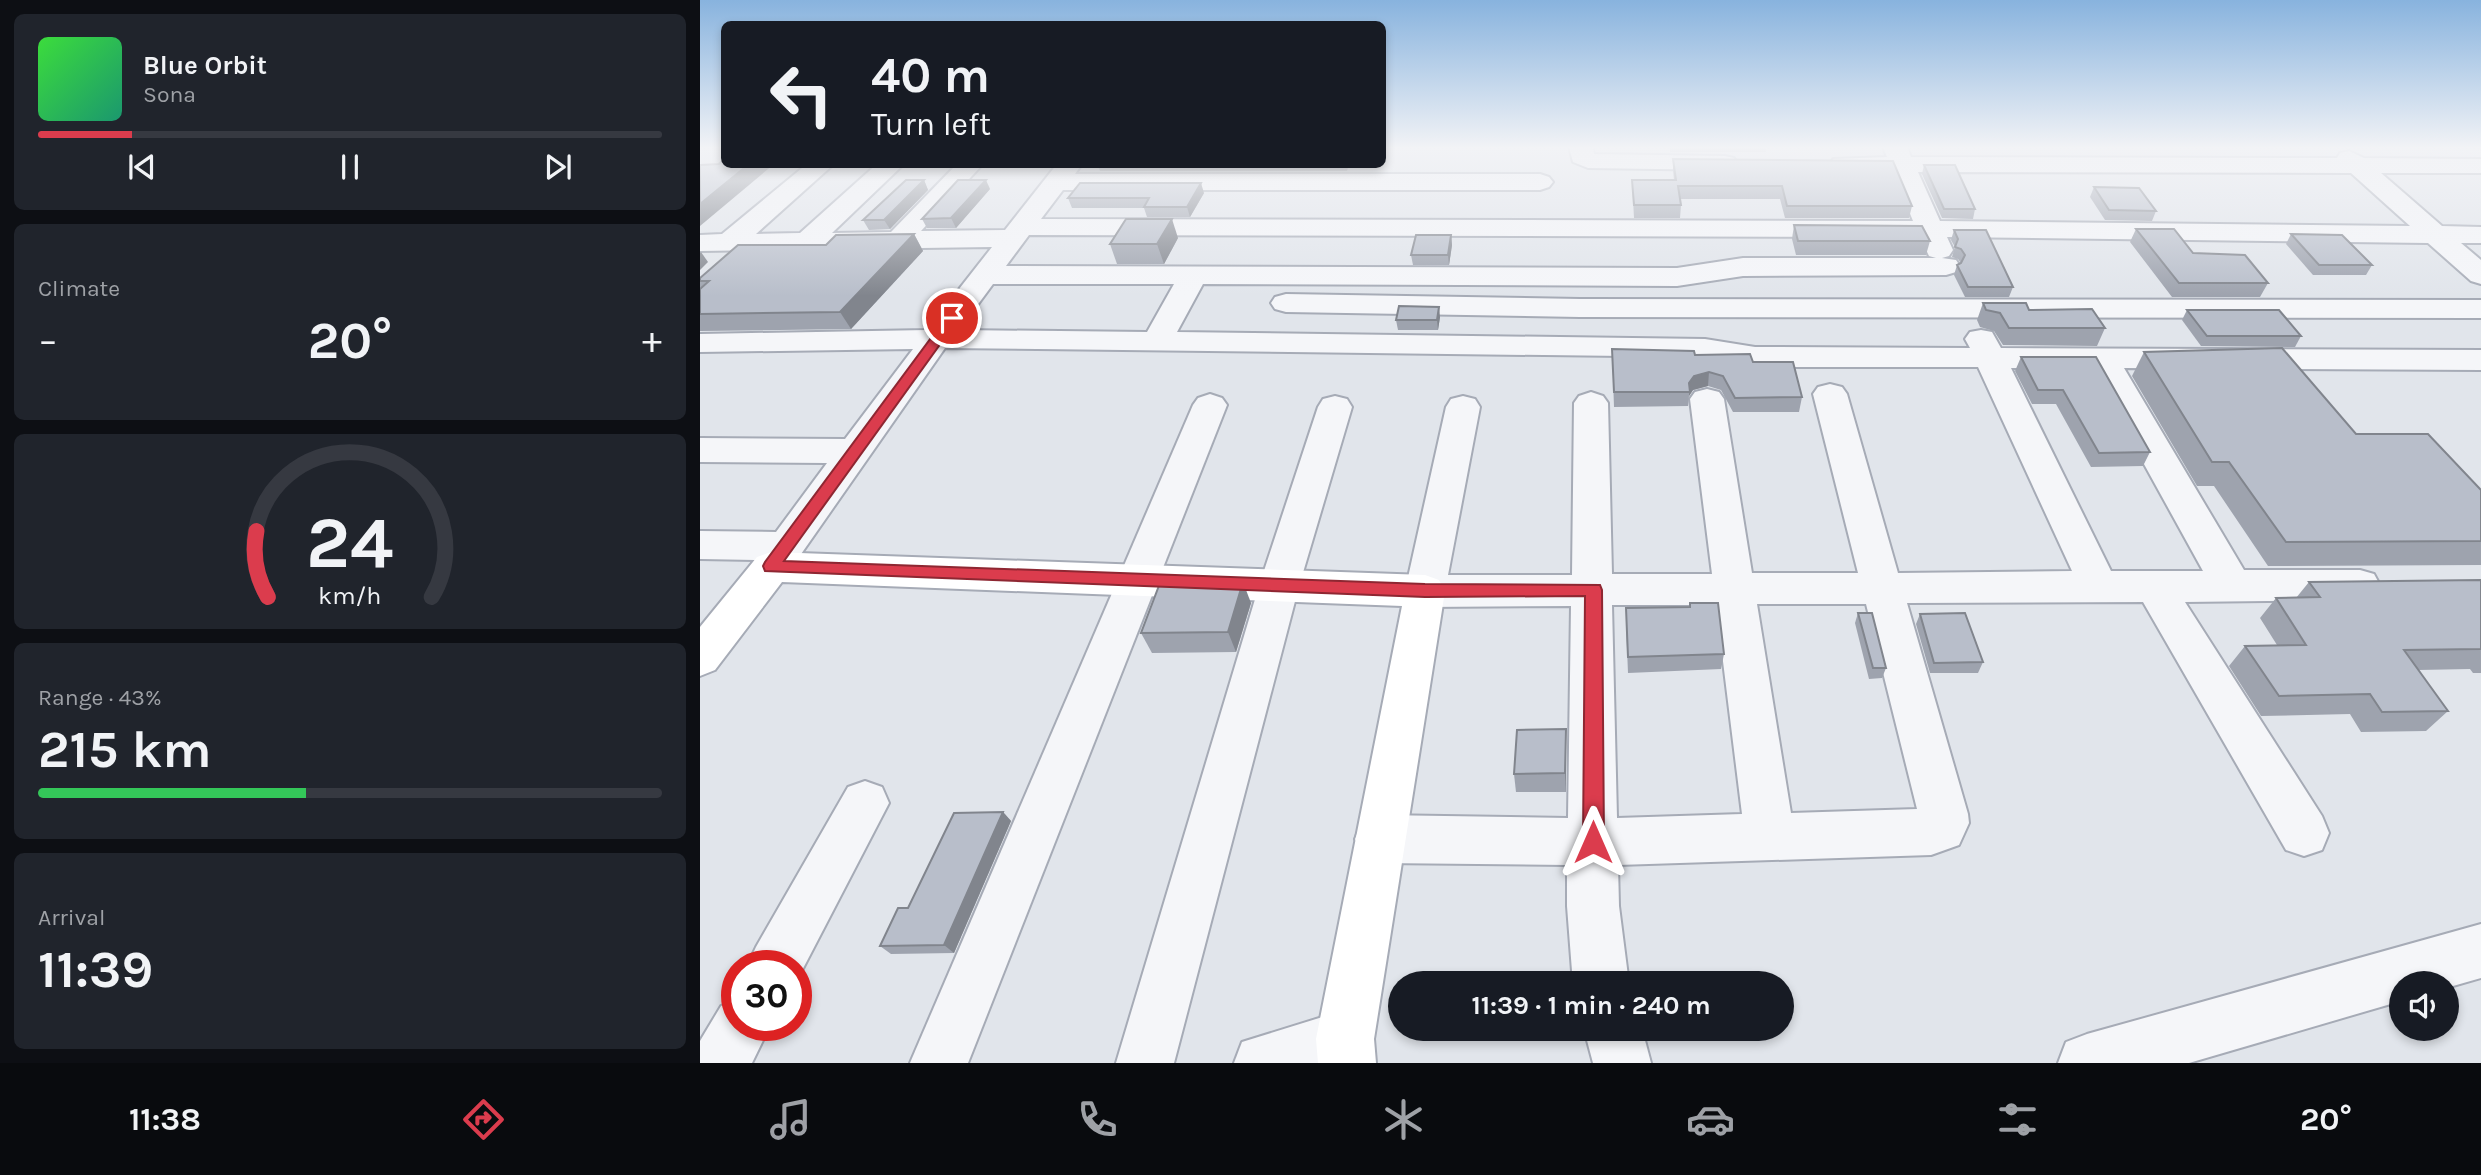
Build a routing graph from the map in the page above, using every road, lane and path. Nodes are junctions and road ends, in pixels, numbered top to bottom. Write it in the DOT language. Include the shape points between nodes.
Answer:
graph roads {
  1 [pos="788,197"];
  2 [pos="856,197"];
  3 [pos="940,197"];
  4 [pos="1045,197"];
  5 [pos="1916,197"];
  6 [pos="2394,197"];
  7 [pos="1929,229"];
  8 [pos="1019,232"];
  9 [pos="2437,234"];
  10 [pos="2481,235"];
  11 [pos="898,240"];
  12 [pos="807,241"];
  13 [pos="741,242"];
  14 [pos="700,243"];
  15 [pos="1946,266"];
  16 [pos="721,269"];
  17 [pos="986,275"];
  18 [pos="2481,275"];
  19 [pos="1193,276"];
  20 [pos="1286,303"];
  21 [pos="1967,309"];
  22 [pos="2481,309"];
  23 [pos="936,339"];
  24 [pos="700,343"];
  25 [pos="1156,343"];
  26 [pos="1991,360"];
  27 [pos="2104,360"];
  28 [pos="2481,360"];
  29 [pos="1830,394"];
  30 [pos="1707,399"];
  31 [pos="1591,403"];
  32 [pos="1210,405"];
  33 [pos="1335,407"];
  34 [pos="1464,407"];
  35 [pos="700,450"];
  36 [pos="854,451"];
  37 [pos="700,545"];
  38 [pos="778,556"];
  39 [pos="1139,580"];
  40 [pos="2398,584"];
  41 [pos="1279,586"];
  42 [pos="2232,586"];
  43 [pos="2099,587"];
  44 [pos="2155,587"];
  45 [pos="1884,588"];
  46 [pos="1735,589"];
  47 [pos="1594,590"];
  48 [pos="1425,591"];
  49 [pos="700,658"];
  50 [pos="865,803"];
  51 [pos="2304,833"];
  52 [pos="1770,838"];
  53 [pos="1380,839"];
  54 [pos="1593,842"];
  55 [pos="784,950"];
  56 [pos="2475,963"];
  57 [pos="1600,971"];
  58 [pos="732,1041"];
  59 [pos="1616,1041"];
  60 [pos="1346,1051"];
  61 [pos="2149,1055"];
  62 [pos="720,1063"];
  63 [pos="939,1063"];
  64 [pos="1145,1063"];
  65 [pos="1263,1063"];
  66 [pos="1622,1063"];
  67 [pos="2087,1063"];
  1 -- 13 [label="street"];
  2 -- 12 [label="street"];
  3 -- 11 [label="street"];
  4 -- 8 [label="street"];
  5 -- 7 [label="street"];
  6 -- 9 [label="street"];
  7 -- 8 [label="street"];
  7 -- 9 [label="street"];
  7 -- 15 [label="street"];
  8 -- 11 [label="street"];
  8 -- 17 [label="street"];
  9 -- 10 [label="street"];
  9 -- 18 [label="street"];
  11 -- 12 [label="street"];
  12 -- 13 [label="street"];
  13 -- 14 [label="street"];
  13 -- 16 [label="street"];
  15 -- 19 [label="street" via="1743,267 1676,277"];
  15 -- 21 [label="street"];
  17 -- 19 [label="street"];
  17 -- 23 [label="street"];
  19 -- 25 [label="street"];
  20 -- 21 [label="street"];
  21 -- 22 [label="street"];
  21 -- 26 [label="street"];
  23 -- 24 [label="street"];
  23 -- 25 [label="street"];
  23 -- 36 [label="street"];
  25 -- 26 [label="street" via="1704,348 1755,357"];
  26 -- 27 [label="street"];
  26 -- 43 [label="street"];
  27 -- 28 [label="street"];
  27 -- 42 [label="street"];
  29 -- 45 [label="street"];
  30 -- 46 [label="street"];
  31 -- 47 [label="street"];
  32 -- 39 [label="street"];
  33 -- 41 [label="street"];
  34 -- 48 [label="street"];
  35 -- 36 [label="street"];
  36 -- 38 [label="street"];
  37 -- 38 [label="street"];
  38 -- 39 [label="street"];
  38 -- 49 [label="street"];
  39 -- 41 [label="street"];
  39 -- 63 [label="street"];
  40 -- 42 [label="street"];
  41 -- 48 [label="street"];
  41 -- 64 [label="street"];
  42 -- 44 [label="street"];
  43 -- 44 [label="street"];
  43 -- 45 [label="street"];
  44 -- 51 [label="street"];
  45 -- 46 [label="street"];
  45 -- 52 [label="street" via="1944,823 1931,832"];
  46 -- 47 [label="street"];
  46 -- 52 [label="street"];
  47 -- 48 [label="street"];
  47 -- 54 [label="street"];
  48 -- 53 [label="street"];
  50 -- 55 [label="street"];
  52 -- 54 [label="street"];
  53 -- 54 [label="street"];
  53 -- 60 [label="street"];
  54 -- 57 [label="street"];
  56 -- 61 [label="street"];
  58 -- 62 [label="street"];
  59 -- 66 [label="street"];
  60 -- 65 [label="street"];
  61 -- 67 [label="street"];
}
